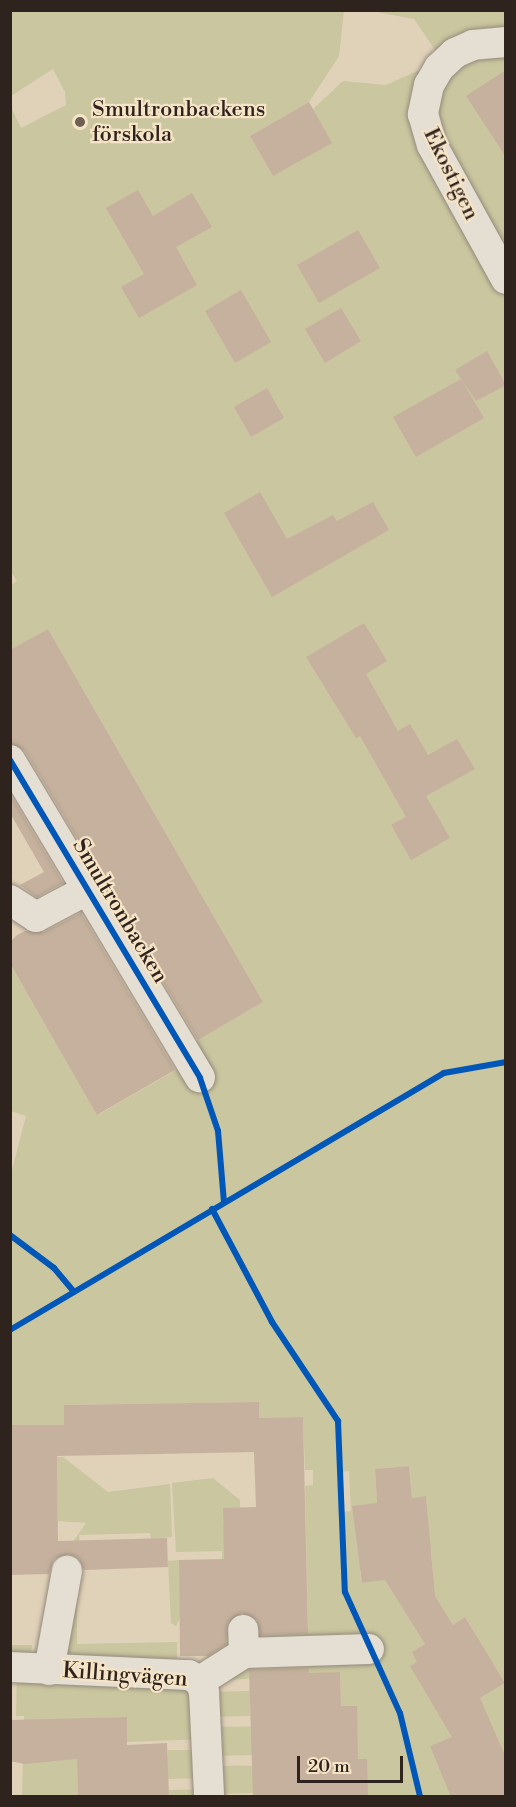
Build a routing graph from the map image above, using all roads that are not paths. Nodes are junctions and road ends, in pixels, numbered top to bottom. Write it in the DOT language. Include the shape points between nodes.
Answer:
graph roads {
  1 [pos="506,42"];
  2 [pos="506,279"];
  3 [pos="10,760"];
  4 [pos="85,891"];
  5 [pos="10,900"];
  6 [pos="200,1078"];
  7 [pos="67,1571"];
  8 [pos="369,1649"];
  9 [pos="10,1667"];
  10 [pos="49,1670"];
  11 [pos="200,1681"];
  12 [pos="210,1797"];
  1 -- 2 [label="street, Ekostigen" via="472,45 455,53 429,85 423,114 432,145"];
  3 -- 4 [label="street, Smultronbacken"];
  4 -- 5 [label="street, Smultronbacken" via="36,917"];
  4 -- 6 [label="street, Smultronbacken"];
  7 -- 10 [label="street, Killingvägen"];
  8 -- 11 [label="street, Killingvägen" via="243,1642"];
  9 -- 10 [label="street, Killingvägen"];
  10 -- 11 [label="street, Killingvägen" via="189,1676"];
  11 -- 12 [label="street, Killingvägen" via="204,1692"];
}
